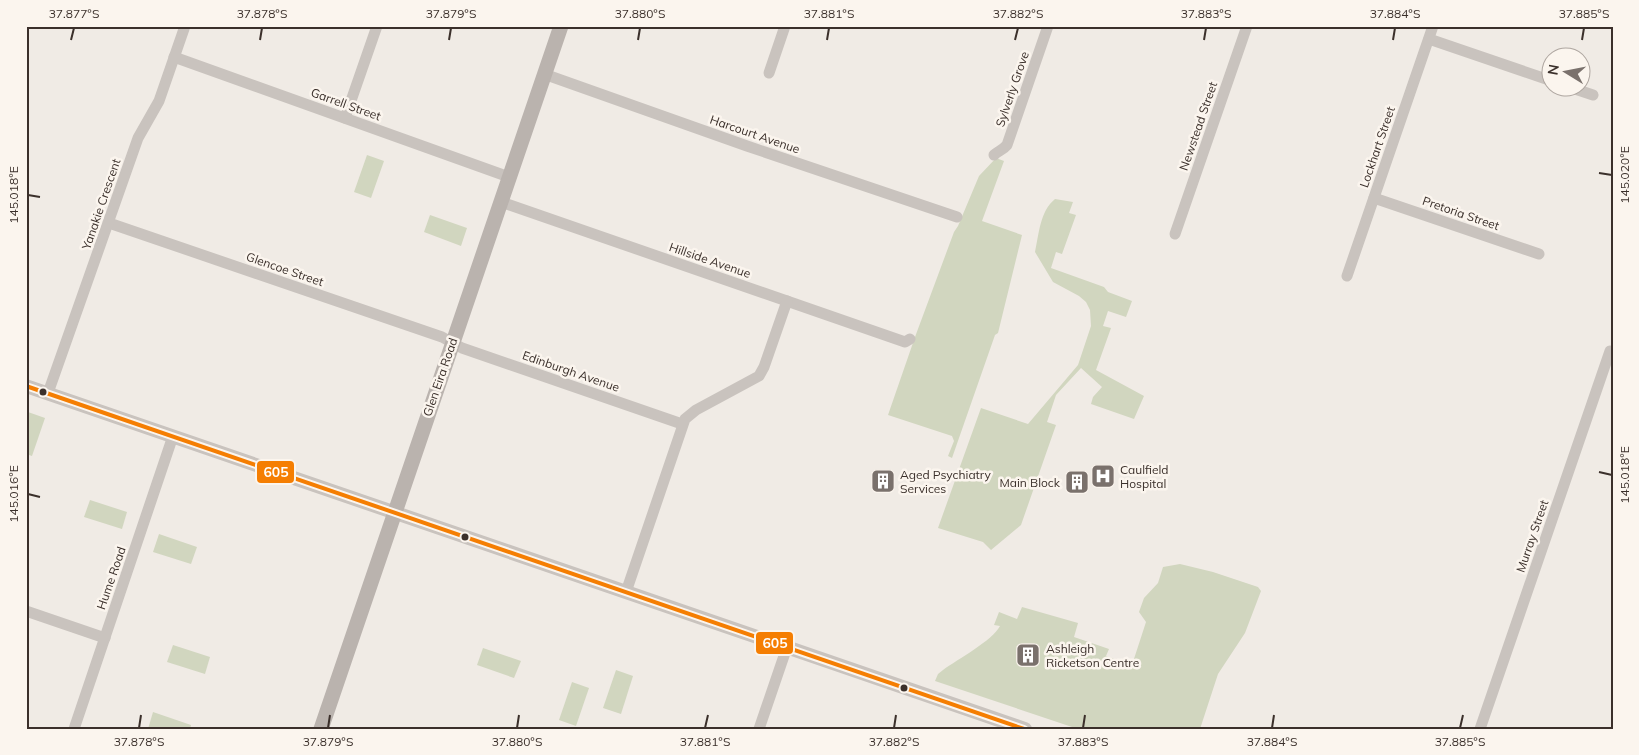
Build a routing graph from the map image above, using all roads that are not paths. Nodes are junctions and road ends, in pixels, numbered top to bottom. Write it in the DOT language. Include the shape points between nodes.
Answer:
graph roads {
  1 [pos="185,26"];
  2 [pos="377,26"];
  3 [pos="561,26"];
  4 [pos="785,26"];
  5 [pos="1048,26"];
  6 [pos="1247,26"];
  7 [pos="1433,26"];
  8 [pos="1429,39"];
  9 [pos="174,57"];
  10 [pos="769,73"];
  11 [pos="544,74"];
  12 [pos="1542,78"];
  13 [pos="345,118"];
  14 [pos="994,155"];
  15 [pos="509,177"];
  16 [pos="1374,198"];
  17 [pos="501,202"];
  18 [pos="957,217"];
  19 [pos="109,224"];
  20 [pos="1176,234"];
  21 [pos="1539,254"];
  22 [pos="1347,276"];
  23 [pos="787,301"];
  24 [pos="910,339"];
  25 [pos="452,343"];
  26 [pos="1610,351"];
  27 [pos="26,386"];
  28 [pos="48,393"];
  29 [pos="682,424"];
  30 [pos="173,436"];
  31 [pos="394,512"];
  32 [pos="626,592"];
  33 [pos="26,612"];
  34 [pos="105,638"];
  35 [pos="786,647"];
  36 [pos="999,725"];
  37 [pos="74,729"];
  38 [pos="320,729"];
  39 [pos="759,729"];
  40 [pos="1025,729"];
  41 [pos="1480,729"];
  1 -- 9 [label="street, Yanakie Crescent"];
  2 -- 13 [label="street"];
  3 -- 11 [label="main road, Glen Eira Road"];
  4 -- 10 [label="street"];
  5 -- 14 [label="street, Sylverly Grove" via="1007,145"];
  6 -- 20 [label="street, Newstead Street"];
  7 -- 8 [label="street, Lockhart Street"];
  8 -- 12 [label="street"];
  8 -- 16 [label="street, Lockhart Street"];
  9 -- 13 [label="street, Garrell Street"];
  9 -- 19 [label="street, Yanakie Crescent" via="159,101 138,138"];
  11 -- 15 [label="main road, Glen Eira Road"];
  11 -- 18 [label="street, Harcourt Avenue"];
  13 -- 15 [label="street, Garrell Street"];
  15 -- 17 [label="main road, Glen Eira Road"];
  16 -- 21 [label="street, Pretoria Street"];
  16 -- 22 [label="street, Lockhart Street"];
  17 -- 23 [label="street, Hillside Avenue"];
  17 -- 25 [label="main road, Glen Eira Road"];
  19 -- 25 [label="street, Glencoe Street"];
  19 -- 28 [label="street, Yanakie Crescent"];
  23 -- 24 [label="street, Hillside Avenue" via="905,342"];
  23 -- 29 [label="street" via="759,376 696,410"];
  25 -- 29 [label="street, Edinburgh Avenue"];
  25 -- 31 [label="main road, Glen Eira Road"];
  26 -- 41 [label="street, Murray Street"];
  27 -- 28 [label="street"];
  28 -- 30 [label="street"];
  29 -- 32 [label="street"];
  30 -- 31 [label="street"];
  30 -- 34 [label="street, Hume Road"];
  31 -- 32 [label="street"];
  31 -- 38 [label="main road, Glen Eira Road"];
  32 -- 35 [label="street"];
  33 -- 34 [label="street"];
  34 -- 37 [label="street, Hume Road"];
  35 -- 36 [label="street"];
  35 -- 39 [label="street"];
  36 -- 40 [label="street"];
}
